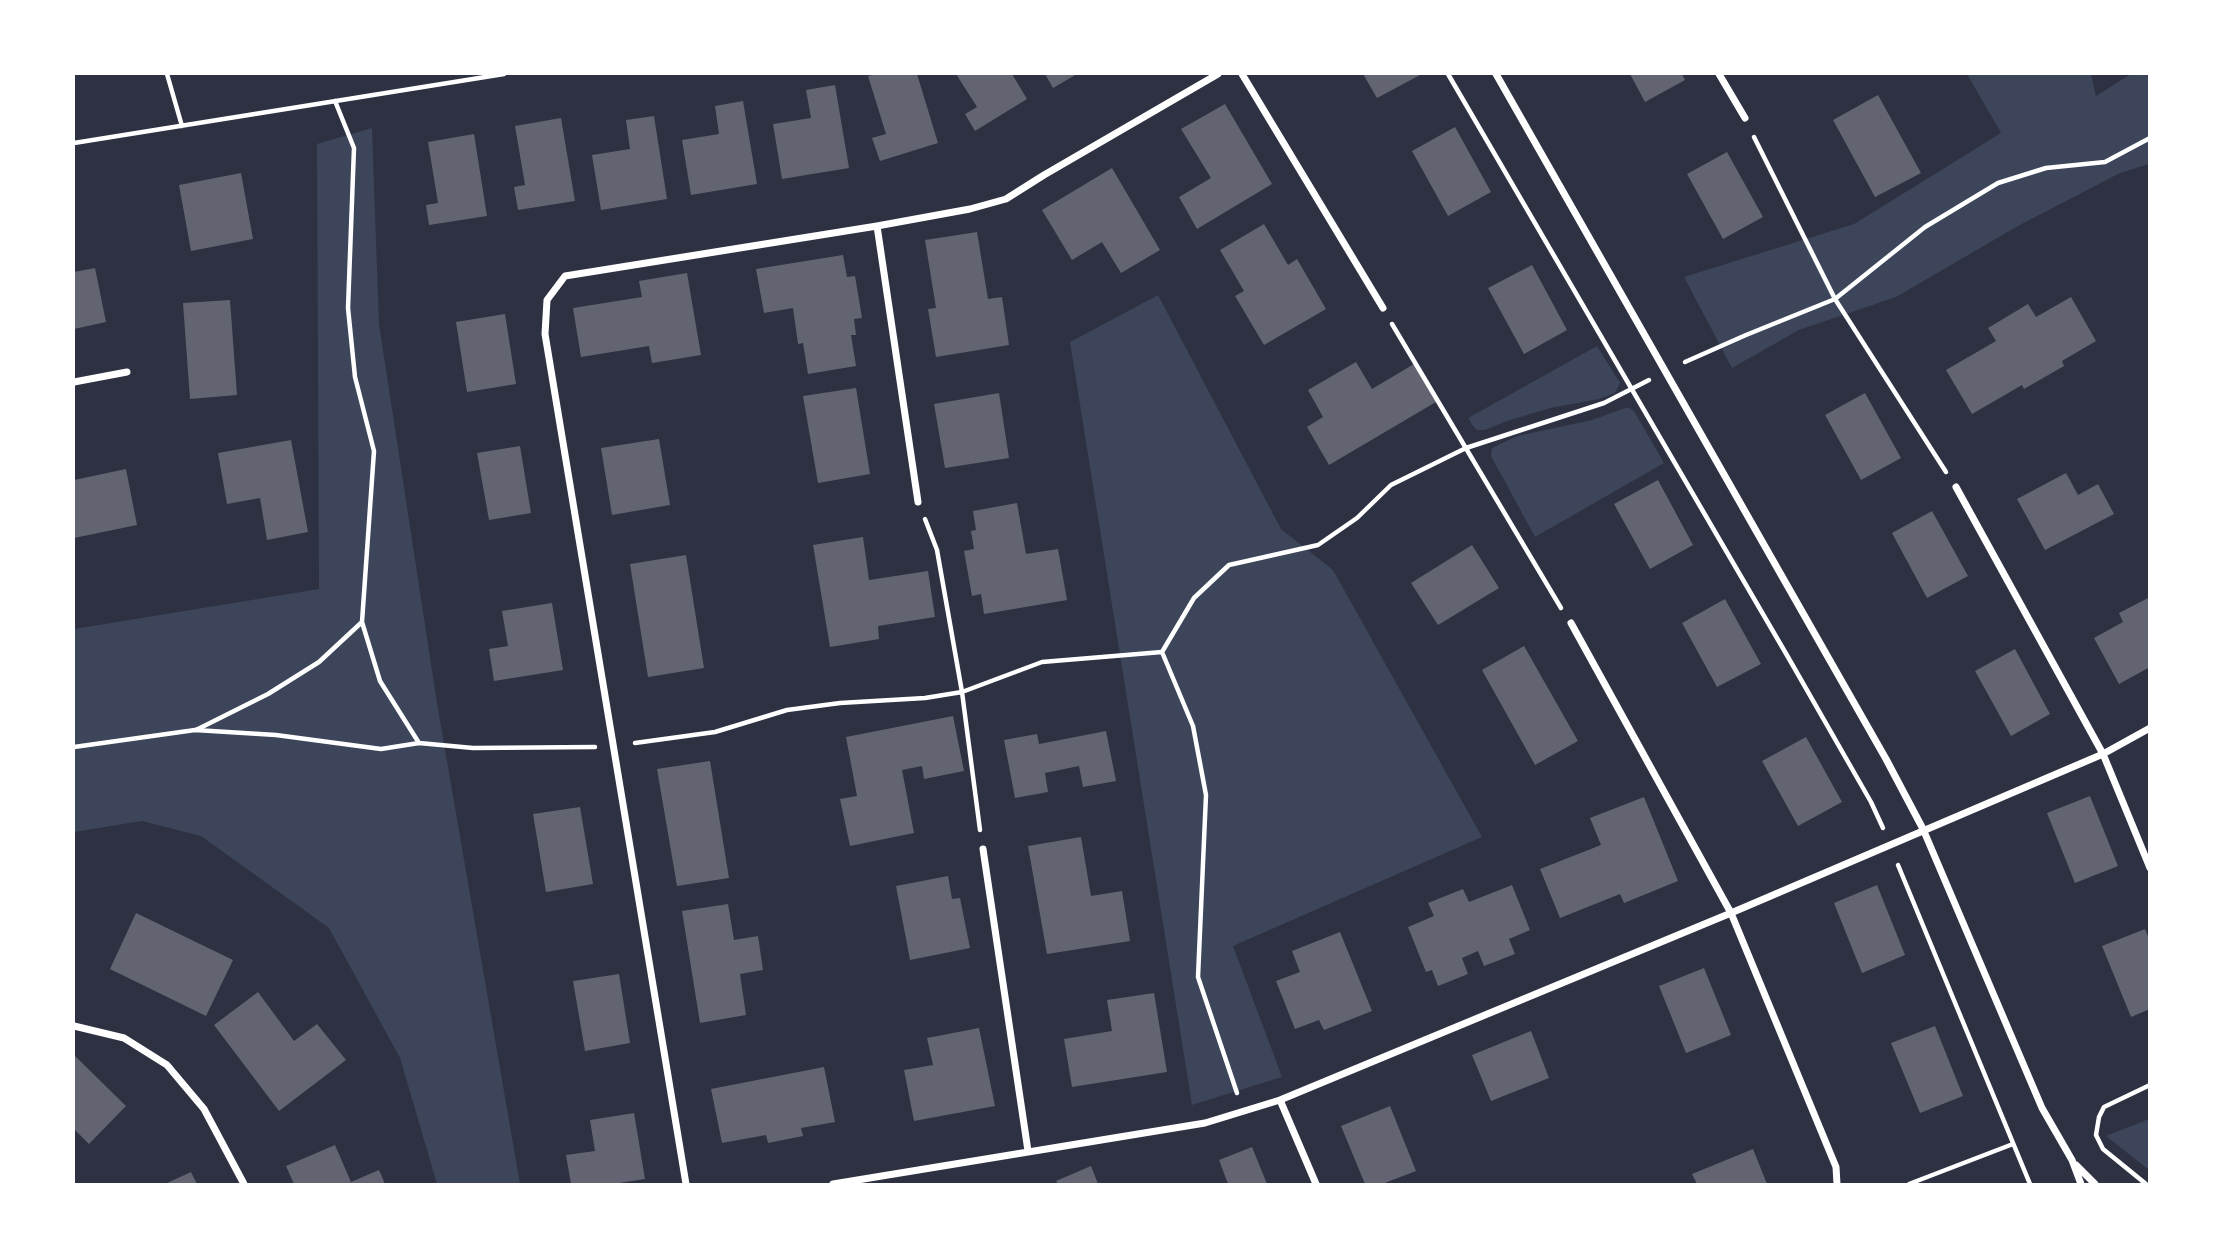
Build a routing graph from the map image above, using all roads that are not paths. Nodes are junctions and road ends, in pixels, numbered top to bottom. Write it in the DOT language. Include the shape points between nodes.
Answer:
graph roads {
  1 [pos="1218,74"];
  2 [pos="1242,74"];
  3 [pos="1496,74"];
  4 [pos="1719,74"];
  5 [pos="1745,118"];
  6 [pos="877,226"];
  7 [pos="1382,308"];
  8 [pos="127,372"];
  9 [pos="74,382"];
  10 [pos="1956,487"];
  11 [pos="918,502"];
  12 [pos="1570,623"];
  13 [pos="2150,728"];
  14 [pos="2102,754"];
  15 [pos="1923,829"];
  16 [pos="983,849"];
  17 [pos="2150,868"];
  18 [pos="1731,913"];
  19 [pos="74,1026"];
  20 [pos="1280,1100"];
  21 [pos="1028,1151"];
  22 [pos="2072,1160"];
  23 [pos="244,1185"];
  24 [pos="686,1185"];
  25 [pos="833,1185"];
  26 [pos="1316,1185"];
  27 [pos="1837,1185"];
  28 [pos="2081,1185"];
  29 [pos="2095,1185"];
  1 -- 6 [label="street" via="1006,199"];
  2 -- 7 [label="street"];
  3 -- 15 [label="street"];
  4 -- 5 [label="street"];
  6 -- 11 [label="street"];
  6 -- 24 [label="street" via="565,276 547,300 545,334"];
  8 -- 9 [label="street"];
  10 -- 14 [label="street"];
  12 -- 18 [label="street"];
  13 -- 14 [label="street"];
  14 -- 15 [label="street"];
  14 -- 17 [label="street"];
  15 -- 18 [label="street"];
  15 -- 22 [label="street" via="2042,1108"];
  16 -- 21 [label="street"];
  18 -- 20 [label="street"];
  18 -- 27 [label="street" via="1836,1167"];
  19 -- 23 [label="street" via="124,1038 167,1065 204,1109"];
  20 -- 21 [label="street" via="1205,1123"];
  20 -- 26 [label="street"];
  21 -- 25 [label="street"];
  22 -- 28 [label="street"];
  22 -- 29 [label="street"];
}
